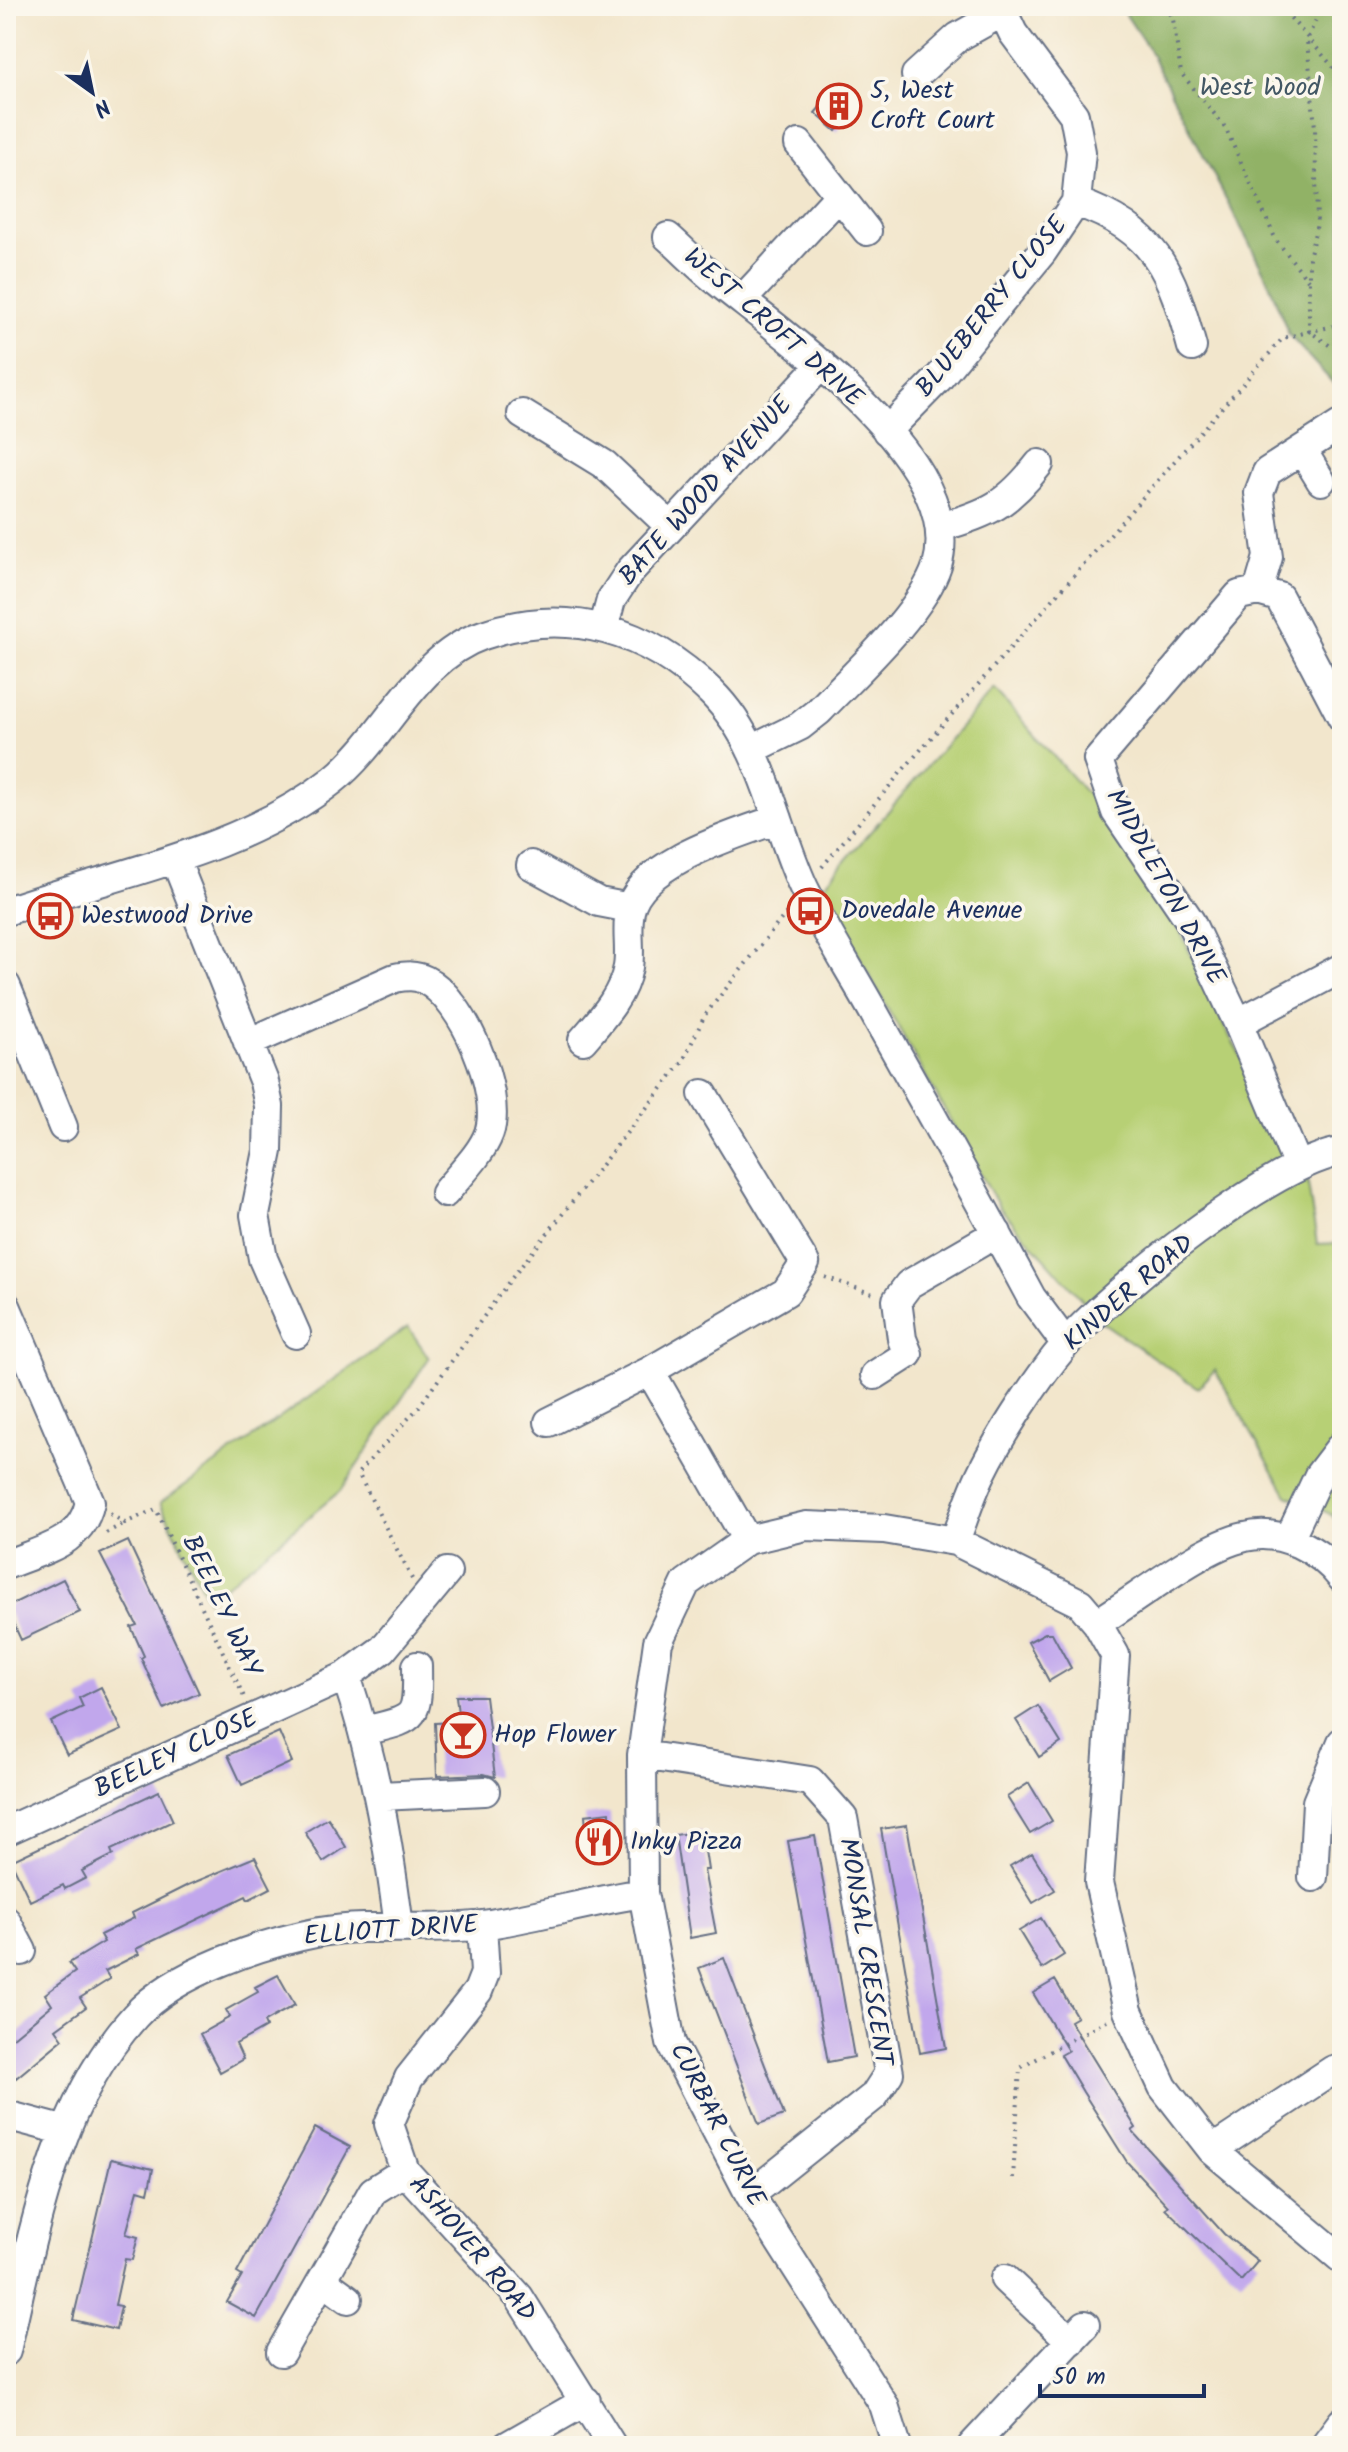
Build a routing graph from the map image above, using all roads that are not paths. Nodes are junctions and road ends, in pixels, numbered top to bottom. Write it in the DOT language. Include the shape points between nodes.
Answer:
graph roads {
  1 [pos="1000,9"];
  2 [pos="916,75"];
  3 [pos="799,144"];
  4 [pos="837,198"];
  5 [pos="1076,202"];
  6 [pos="867,231"];
  7 [pos="668,237"];
  8 [pos="742,300"];
  9 [pos="1192,347"];
  10 [pos="822,364"];
  11 [pos="522,414"];
  12 [pos="1340,425"];
  13 [pos="887,431"];
  14 [pos="1302,450"];
  15 [pos="1039,464"];
  16 [pos="1321,481"];
  17 [pos="670,526"];
  18 [pos="940,527"];
  19 [pos="1258,591"];
  20 [pos="604,626"];
  21 [pos="1342,717"];
  22 [pos="751,750"];
  23 [pos="778,819"];
  24 [pos="175,859"];
  25 [pos="531,865"];
  26 [pos="630,908"];
  27 [pos="6,911"];
  28 [pos="1342,968"];
  29 [pos="6,986"];
  30 [pos="1238,1023"];
  31 [pos="583,1040"];
  32 [pos="248,1043"];
  33 [pos="703,1094"];
  34 [pos="63,1127"];
  35 [pos="1342,1152"];
  36 [pos="1297,1164"];
  37 [pos="445,1193"];
  38 [pos="997,1233"];
  39 [pos="6,1306"];
  40 [pos="296,1334"];
  41 [pos="1066,1344"];
  42 [pos="650,1371"];
  43 [pos="875,1375"];
  44 [pos="549,1422"];
  45 [pos="1342,1445"];
  46 [pos="1289,1539"];
  47 [pos="747,1540"];
  48 [pos="955,1541"];
  49 [pos="6,1565"];
  50 [pos="447,1572"];
  51 [pos="1342,1578"];
  52 [pos="1097,1623"];
  53 [pos="417,1666"];
  54 [pos="346,1676"];
  55 [pos="364,1731"];
  56 [pos="1342,1742"];
  57 [pos="642,1755"];
  58 [pos="485,1791"];
  59 [pos="380,1796"];
  60 [pos="6,1831"];
  61 [pos="1313,1877"];
  62 [pos="643,1893"];
  63 [pos="6,1921"];
  64 [pos="482,1925"];
  65 [pos="399,1927"];
  66 [pos="22,1951"];
  67 [pos="1333,2070"];
  68 [pos="6,2115"];
  69 [pos="66,2131"];
  70 [pos="1212,2150"];
  71 [pos="405,2171"];
  72 [pos="750,2195"];
  73 [pos="1342,2259"];
  74 [pos="1005,2279"];
  75 [pos="322,2280"];
  76 [pos="348,2299"];
  77 [pos="6,2351"];
  78 [pos="281,2352"];
  79 [pos="586,2401"];
  80 [pos="1342,2422"];
  81 [pos="507,2446"];
  82 [pos="612,2446"];
  83 [pos="897,2446"];
  84 [pos="972,2446"];
  85 [pos="1324,2446"];
  1 -- 2 [label="street"];
  1 -- 5 [label="street, BLUEBERRY CLOSE" via="1074,115 1081,152"];
  3 -- 4 [label="street"];
  4 -- 6 [label="street"];
  4 -- 8 [label="street"];
  5 -- 9 [label="street" via="1122,221 1160,258"];
  5 -- 13 [label="street, BLUEBERRY CLOSE" via="1043,251 938,379"];
  7 -- 8 [label="street, WEST CROFT DRIVE"];
  8 -- 10 [label="street, WEST CROFT DRIVE"];
  10 -- 13 [label="street, WEST CROFT DRIVE"];
  10 -- 17 [label="street, BATE WOOD AVENUE"];
  11 -- 17 [label="street" via="570,428"];
  12 -- 14 [label="street"];
  13 -- 18 [label="street, WEST CROFT DRIVE" via="922,482"];
  14 -- 16 [label="street"];
  14 -- 19 [label="street" via="1267,472 1259,493 1268,557"];
  15 -- 18 [label="street" via="1001,505"];
  17 -- 20 [label="street, BATE WOOD AVENUE" via="617,589"];
  18 -- 22 [label="street, WEST CROFT DRIVE" via="938,563 926,592 819,711"];
  19 -- 21 [label="street" via="1279,597"];
  19 -- 30 [label="street, MIDDLETON DRIVE" via="1239,595 1098,760 1116,812 1190,921"];
  20 -- 22 [label="street" via="681,666 713,694"];
  20 -- 24 [label="street" via="548,623 482,635 426,674 363,752 334,779 255,826"];
  22 -- 23 [label="street"];
  23 -- 26 [label="street" via="676,860 648,882"];
  23 -- 38 [label="street" via="804,888"];
  24 -- 27 [label="street"];
  24 -- 32 [label="street"];
  25 -- 26 [label="street" via="599,902"];
  26 -- 31 [label="street" via="623,987"];
  28 -- 30 [label="street"];
  29 -- 34 [label="street"];
  30 -- 36 [label="street, MIDDLETON DRIVE"];
  32 -- 37 [label="street" via="395,978 428,981 452,1005 491,1088 489,1133"];
  32 -- 40 [label="street" via="269,1106 257,1233"];
  33 -- 42 [label="street" via="805,1263 786,1292"];
  35 -- 36 [label="street, KINDER ROAD"];
  36 -- 41 [label="street, KINDER ROAD" via="1145,1271"];
  38 -- 41 [label="street" via="1031,1297"];
  38 -- 43 [label="street" via="909,1284 898,1303 908,1354"];
  39 -- 49 [label="street" via="90,1502 81,1528 71,1537"];
  41 -- 48 [label="street, KINDER ROAD" via="982,1472"];
  42 -- 44 [label="street"];
  42 -- 47 [label="street"];
  45 -- 46 [label="street" via="1319,1475"];
  46 -- 51 [label="street" via="1313,1550"];
  46 -- 52 [label="street" via="1248,1536 1220,1546"];
  47 -- 48 [label="street, CURBAR CURVE" via="806,1526 884,1529"];
  47 -- 57 [label="street, CURBAR CURVE" via="686,1583 658,1642"];
  48 -- 52 [label="street, CURBAR CURVE" via="1080,1603"];
  50 -- 54 [label="street, BEELEY CLOSE" via="383,1649"];
  52 -- 70 [label="street" via="1115,1655 1099,1882 1128,2011 1163,2087"];
  53 -- 55 [label="street" via="413,1715"];
  54 -- 55 [label="street"];
  54 -- 60 [label="street, BEELEY CLOSE"];
  55 -- 59 [label="street"];
  56 -- 61 [label="street" via="1317,1802"];
  57 -- 62 [label="street, CURBAR CURVE"];
  57 -- 72 [label="street, MONSAL CRESCENT" via="810,1781 843,1818 889,2073 874,2096"];
  58 -- 59 [label="street"];
  59 -- 65 [label="street"];
  62 -- 64 [label="street, ELLIOTT DRIVE"];
  62 -- 72 [label="street, CURBAR CURVE" via="671,2043"];
  63 -- 66 [label="street"];
  64 -- 65 [label="street, ELLIOTT DRIVE"];
  64 -- 71 [label="street, ASHOVER ROAD" via="485,1973 478,1991 409,2078 389,2124"];
  65 -- 69 [label="street, ELLIOTT DRIVE" via="324,1932 255,1946 186,1979 136,2015 95,2074"];
  67 -- 70 [label="street"];
  68 -- 69 [label="street"];
  69 -- 77 [label="street, ELLIOTT DRIVE" via="34,2228"];
  70 -- 73 [label="street"];
  71 -- 75 [label="street" via="373,2191"];
  71 -- 79 [label="street, ASHOVER ROAD" via="519,2297"];
  72 -- 83 [label="street, CURBAR CURVE" via="884,2405"];
  74 -- 84 [label="street" via="1078,2333"];
  75 -- 76 [label="street"];
  75 -- 78 [label="street"];
  79 -- 81 [label="street"];
  79 -- 82 [label="street, ASHOVER ROAD"];
  80 -- 85 [label="street"];
}
